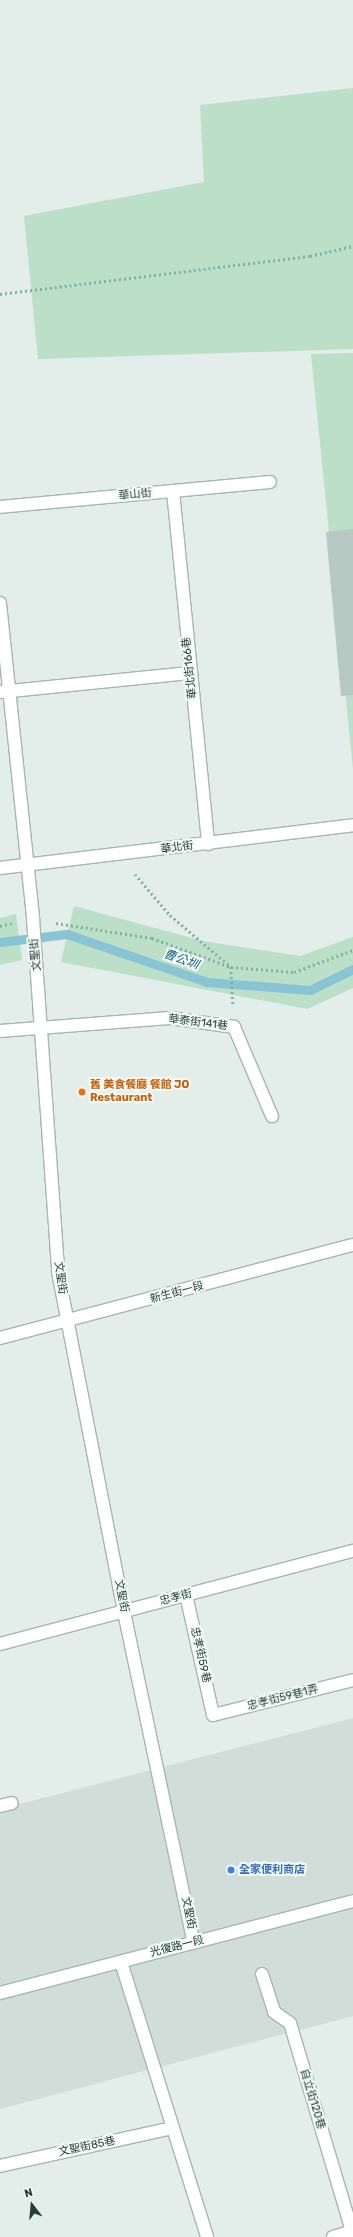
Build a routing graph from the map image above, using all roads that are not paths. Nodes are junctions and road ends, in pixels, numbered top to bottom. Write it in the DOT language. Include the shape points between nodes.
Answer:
graph roads {
  1 [pos="270,482"];
  2 [pos="173,491"];
  3 [pos="0,507"];
  4 [pos="0,603"];
  5 [pos="191,673"];
  6 [pos="4,691"];
  7 [pos="353,826"];
  8 [pos="208,844"];
  9 [pos="26,865"];
  10 [pos="0,868"];
  11 [pos="42,1026"];
  12 [pos="0,1031"];
  13 [pos="272,1116"];
  14 [pos="353,1245"];
  15 [pos="67,1322"];
  16 [pos="0,1338"];
  17 [pos="353,1552"];
  18 [pos="186,1595"];
  19 [pos="124,1612"];
  20 [pos="0,1644"];
  21 [pos="353,1680"];
  22 [pos="213,1715"];
  23 [pos="12,1803"];
  24 [pos="0,1806"];
  25 [pos="353,1900"];
  26 [pos="194,1943"];
  27 [pos="120,1962"];
  28 [pos="262,1974"];
  29 [pos="0,1994"];
  30 [pos="173,2128"];
  31 [pos="0,2166"];
  32 [pos="352,2231"];
  33 [pos="207,2237"];
  34 [pos="334,2237"];
  1 -- 2 [label="street, 華山街"];
  2 -- 3 [label="street, 華山街"];
  2 -- 5 [label="street, 華北街166巷"];
  4 -- 6 [label="street, 文聖街"];
  5 -- 6 [label="street"];
  5 -- 8 [label="street, 華北街166巷"];
  6 -- 9 [label="street, 文聖街"];
  7 -- 8 [label="street, 華北街"];
  8 -- 9 [label="street, 華北街"];
  9 -- 10 [label="street, 華北街"];
  9 -- 11 [label="street, 文聖街"];
  11 -- 12 [label="street"];
  11 -- 13 [label="street, 華泰街141巷" via="170,1018 234,1027"];
  11 -- 15 [label="street, 文聖街" via="58,1272"];
  14 -- 15 [label="street, 新生街一段"];
  15 -- 16 [label="street, 新生街一段"];
  15 -- 19 [label="street, 文聖街"];
  17 -- 18 [label="street, 忠孝街"];
  18 -- 19 [label="street, 忠孝街"];
  18 -- 22 [label="street, 忠孝街59巷"];
  19 -- 20 [label="street, 忠孝街"];
  19 -- 26 [label="street, 文聖街"];
  21 -- 22 [label="street, 忠孝街59巷1弄"];
  23 -- 24 [label="street"];
  25 -- 26 [label="street, 光復路一段"];
  26 -- 27 [label="street, 光復路一段"];
  27 -- 29 [label="street, 光復路一段"];
  27 -- 30 [label="street"];
  28 -- 32 [label="street, 自立街120巷" via="274,2012 290,2023"];
  30 -- 31 [label="street, 文聖街85巷"];
  30 -- 33 [label="street"];
  32 -- 34 [label="street"];
}
